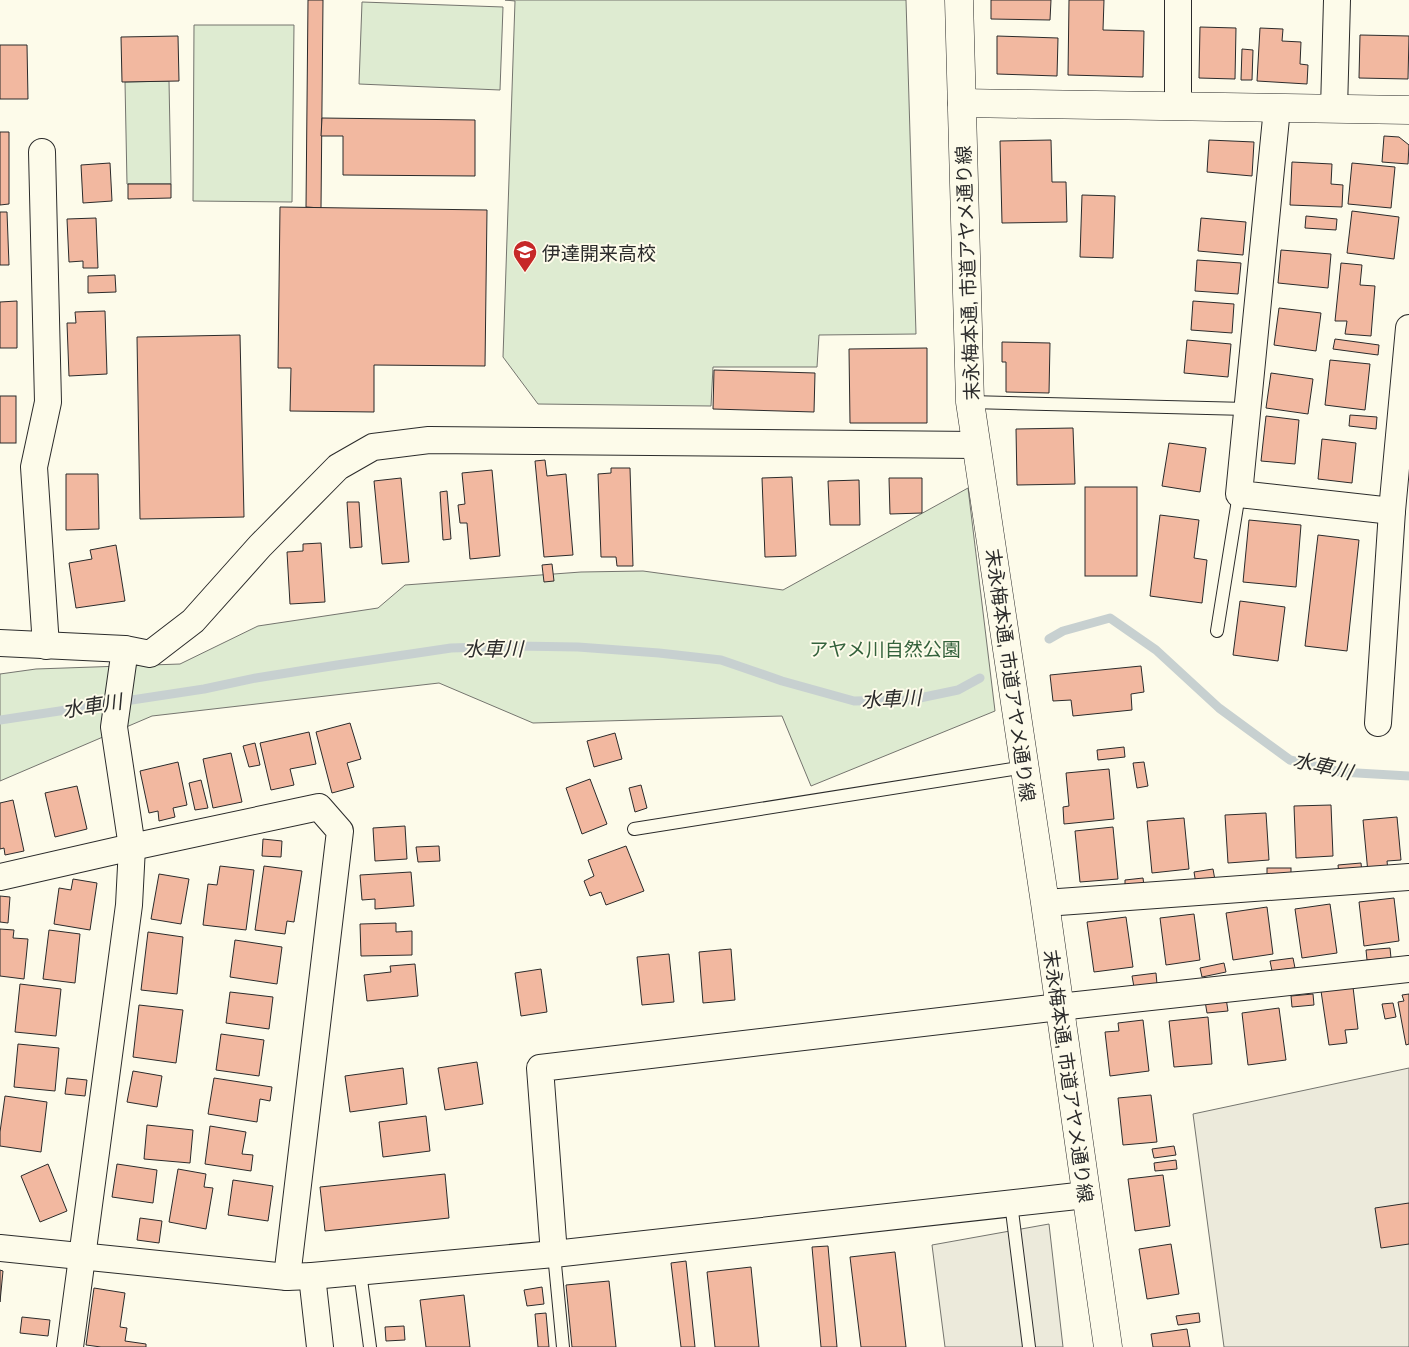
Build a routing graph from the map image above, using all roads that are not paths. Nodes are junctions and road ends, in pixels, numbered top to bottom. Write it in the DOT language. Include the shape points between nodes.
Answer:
graph roads {
  1 [pos="959,0"];
  2 [pos="1178,0"];
  3 [pos="1337,0"];
  4 [pos="962,103"];
  5 [pos="1178,106"];
  6 [pos="1277,108"];
  7 [pos="1334,109"];
  8 [pos="1409,110"];
  9 [pos="42,152"];
  10 [pos="1409,328"];
  11 [pos="970,402"];
  12 [pos="1247,409"];
  13 [pos="976,445"];
  14 [pos="1239,494"];
  15 [pos="1392,511"];
  16 [pos="1218,631"];
  17 [pos="0,643"];
  18 [pos="46,646"];
  19 [pos="125,649"];
  20 [pos="1378,723"];
  21 [pos="1024,767"];
  22 [pos="634,830"];
  23 [pos="132,847"];
  24 [pos="0,877"];
  25 [pos="1409,877"];
  26 [pos="1045,903"];
  27 [pos="1409,969"];
  28 [pos="1059,1007"];
  29 [pos="1086,1195"];
  30 [pos="1011,1203"];
  31 [pos="0,1248"];
  32 [pos="554,1254"];
  33 [pos="81,1256"];
  34 [pos="360,1272"];
  35 [pos="300,1276"];
  36 [pos="70,1347"];
  37 [pos="320,1347"];
  38 [pos="370,1347"];
  39 [pos="563,1347"];
  40 [pos="1029,1347"];
  41 [pos="1108,1347"];
  1 -- 4 [label="street, 末永梅本通, 市道アヤメ通り線"];
  2 -- 5 [label="street"];
  3 -- 7 [label="street"];
  4 -- 5 [label="street"];
  4 -- 11 [label="street, 末永梅本通, 市道アヤメ通り線"];
  5 -- 6 [label="street"];
  6 -- 7 [label="street"];
  6 -- 12 [label="street"];
  7 -- 8 [label="street"];
  9 -- 18 [label="street" via="48,402 34,467"];
  10 -- 15 [label="street"];
  11 -- 12 [label="lane"];
  11 -- 13 [label="street, 末永梅本通, 市道アヤメ通り線"];
  12 -- 14 [label="street"];
  13 -- 19 [label="street" via="429,440 373,447 338,468 260,546 193,621 150,654"];
  13 -- 21 [label="street, 末永梅本通, 市道アヤメ通り線"];
  14 -- 15 [label="street"];
  14 -- 16 [label="lane"];
  15 -- 20 [label="street"];
  17 -- 18 [label="street"];
  18 -- 19 [label="street"];
  19 -- 23 [label="street" via="114,727"];
  21 -- 22 [label="lane"];
  21 -- 26 [label="street, 末永梅本通, 市道アヤメ通り線"];
  23 -- 24 [label="street"];
  23 -- 33 [label="street" via="129,905"];
  23 -- 35 [label="street" via="319,807 340,831"];
  25 -- 26 [label="street"];
  26 -- 28 [label="street, 末永梅本通, 市道アヤメ通り線"];
  27 -- 28 [label="street"];
  28 -- 29 [label="street, 末永梅本通, 市道アヤメ通り線"];
  28 -- 32 [label="street" via="540,1068"];
  29 -- 30 [label="street"];
  29 -- 41 [label="street, 末永梅本通, 市道アヤメ通り線"];
  30 -- 32 [label="street"];
  30 -- 40 [label="lane"];
  31 -- 33 [label="street"];
  32 -- 34 [label="street"];
  32 -- 39 [label="lane"];
  33 -- 35 [label="street"];
  33 -- 36 [label="street"];
  34 -- 35 [label="street"];
  34 -- 38 [label="lane"];
  35 -- 37 [label="street"];
}
